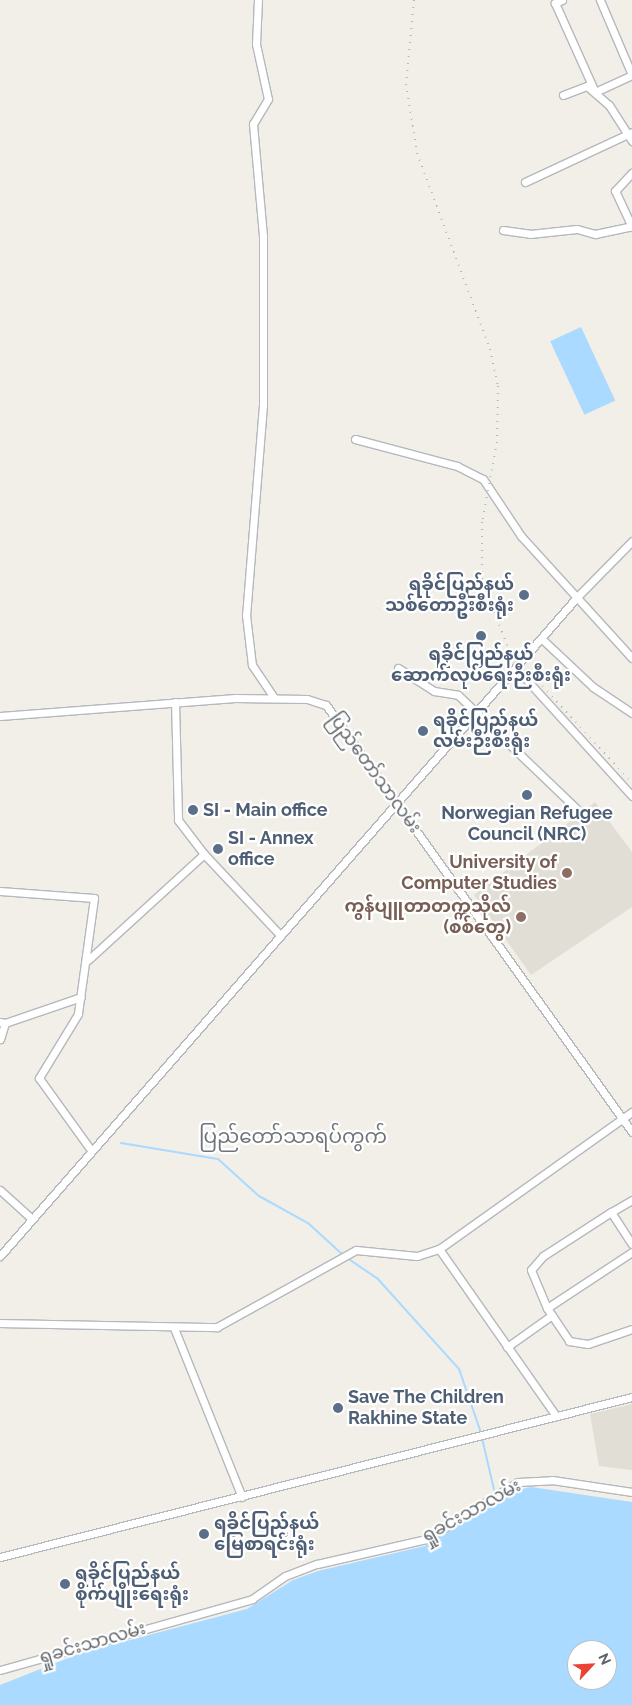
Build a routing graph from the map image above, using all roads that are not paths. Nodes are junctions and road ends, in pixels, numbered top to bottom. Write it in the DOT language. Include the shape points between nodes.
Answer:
graph roads {
  1 [pos="258,0"];
  2 [pos="562,0"];
  3 [pos="600,0"];
  4 [pos="595,92"];
  5 [pos="563,95"];
  6 [pos="631,135"];
  7 [pos="632,173"];
  8 [pos="525,182"];
  9 [pos="630,227"];
  10 [pos="503,230"];
  11 [pos="355,439"];
  12 [pos="632,541"];
  13 [pos="578,596"];
  14 [pos="543,640"];
  15 [pos="632,658"];
  16 [pos="398,668"];
  17 [pos="516,668"];
  18 [pos="274,698"];
  19 [pos="175,702"];
  20 [pos="478,711"];
  21 [pos="632,713"];
  22 [pos="0,716"];
  23 [pos="632,796"];
  24 [pos="399,804"];
  25 [pos="580,812"];
  26 [pos="204,854"];
  27 [pos="0,891"];
  28 [pos="281,936"];
  29 [pos="88,960"];
  30 [pos="81,997"];
  31 [pos="2,1023"];
  32 [pos="0,1039"];
  33 [pos="632,1112"];
  34 [pos="623,1119"];
  35 [pos="632,1132"];
  36 [pos="91,1150"];
  37 [pos="0,1190"];
  38 [pos="632,1200"];
  39 [pos="611,1212"];
  40 [pos="32,1219"];
  41 [pos="632,1244"];
  42 [pos="440,1249"];
  43 [pos="632,1252"];
  44 [pos="0,1256"];
  45 [pos="547,1308"];
  46 [pos="552,1315"];
  47 [pos="0,1322"];
  48 [pos="174,1328"];
  49 [pos="632,1329"];
  50 [pos="507,1347"];
  51 [pos="632,1397"];
  52 [pos="556,1416"];
  53 [pos="632,1492"];
  54 [pos="242,1497"];
  55 [pos="0,1557"];
  56 [pos="0,1670"];
  1 -- 18 [label="street" via="256,44 268,99 253,124 263,236 263,404 246,615 252,665"];
  2 -- 4 [label="street" via="555,3"];
  3 -- 4 [label="street" via="632,75"];
  4 -- 5 [label="street" via="587,86"];
  4 -- 6 [label="street"];
  6 -- 8 [label="street"];
  7 -- 9 [label="street" via="615,191"];
  9 -- 10 [label="street" via="595,234 577,229 530,234"];
  11 -- 13 [label="street" via="457,466 483,479 522,536"];
  12 -- 13 [label="street"];
  13 -- 14 [label="street"];
  13 -- 15 [label="street" via="589,614"];
  14 -- 17 [label="street"];
  14 -- 21 [label="street" via="593,687"];
  16 -- 20 [label="street" via="434,691 458,695"];
  17 -- 20 [label="street"];
  17 -- 23 [label="street"];
  18 -- 19 [label="street, ပြည်တော်သာလမ်း"];
  18 -- 24 [label="street, ပြည်တော်သာလမ်း" via="312,700 333,711"];
  19 -- 22 [label="street, ပြည်တော်သာလမ်း"];
  19 -- 26 [label="street" via="178,820"];
  20 -- 24 [label="street"];
  20 -- 25 [label="street"];
  24 -- 28 [label="street"];
  24 -- 34 [label="street, ပြည်တော်သာလမ်း"];
  26 -- 28 [label="street"];
  26 -- 29 [label="street"];
  27 -- 29 [label="street" via="94,898"];
  28 -- 36 [label="street"];
  29 -- 30 [label="street"];
  30 -- 31 [label="street"];
  30 -- 36 [label="street" via="78,1014 39,1078"];
  31 -- 32 [label="street"];
  33 -- 34 [label="street"];
  34 -- 35 [label="street, ပြည်တော်သာလမ်း"];
  34 -- 42 [label="street"];
  36 -- 40 [label="street"];
  37 -- 40 [label="street"];
  38 -- 39 [label="street"];
  39 -- 41 [label="street"];
  39 -- 45 [label="street" via="534,1264 533,1280"];
  40 -- 44 [label="street"];
  42 -- 48 [label="street" via="417,1256 356,1250 217,1327"];
  42 -- 50 [label="street"];
  43 -- 45 [label="street"];
  45 -- 46 [label="street"];
  46 -- 49 [label="street" via="569,1341 588,1344"];
  46 -- 50 [label="street"];
  47 -- 48 [label="street"];
  48 -- 54 [label="street"];
  50 -- 52 [label="street"];
  51 -- 52 [label="street"];
  52 -- 54 [label="street"];
  53 -- 56 [label="street, ရှုခင်းသာလမ်း" via="542,1479 511,1485 419,1542 317,1564 286,1576 252,1599"];
  54 -- 55 [label="street"];
}
